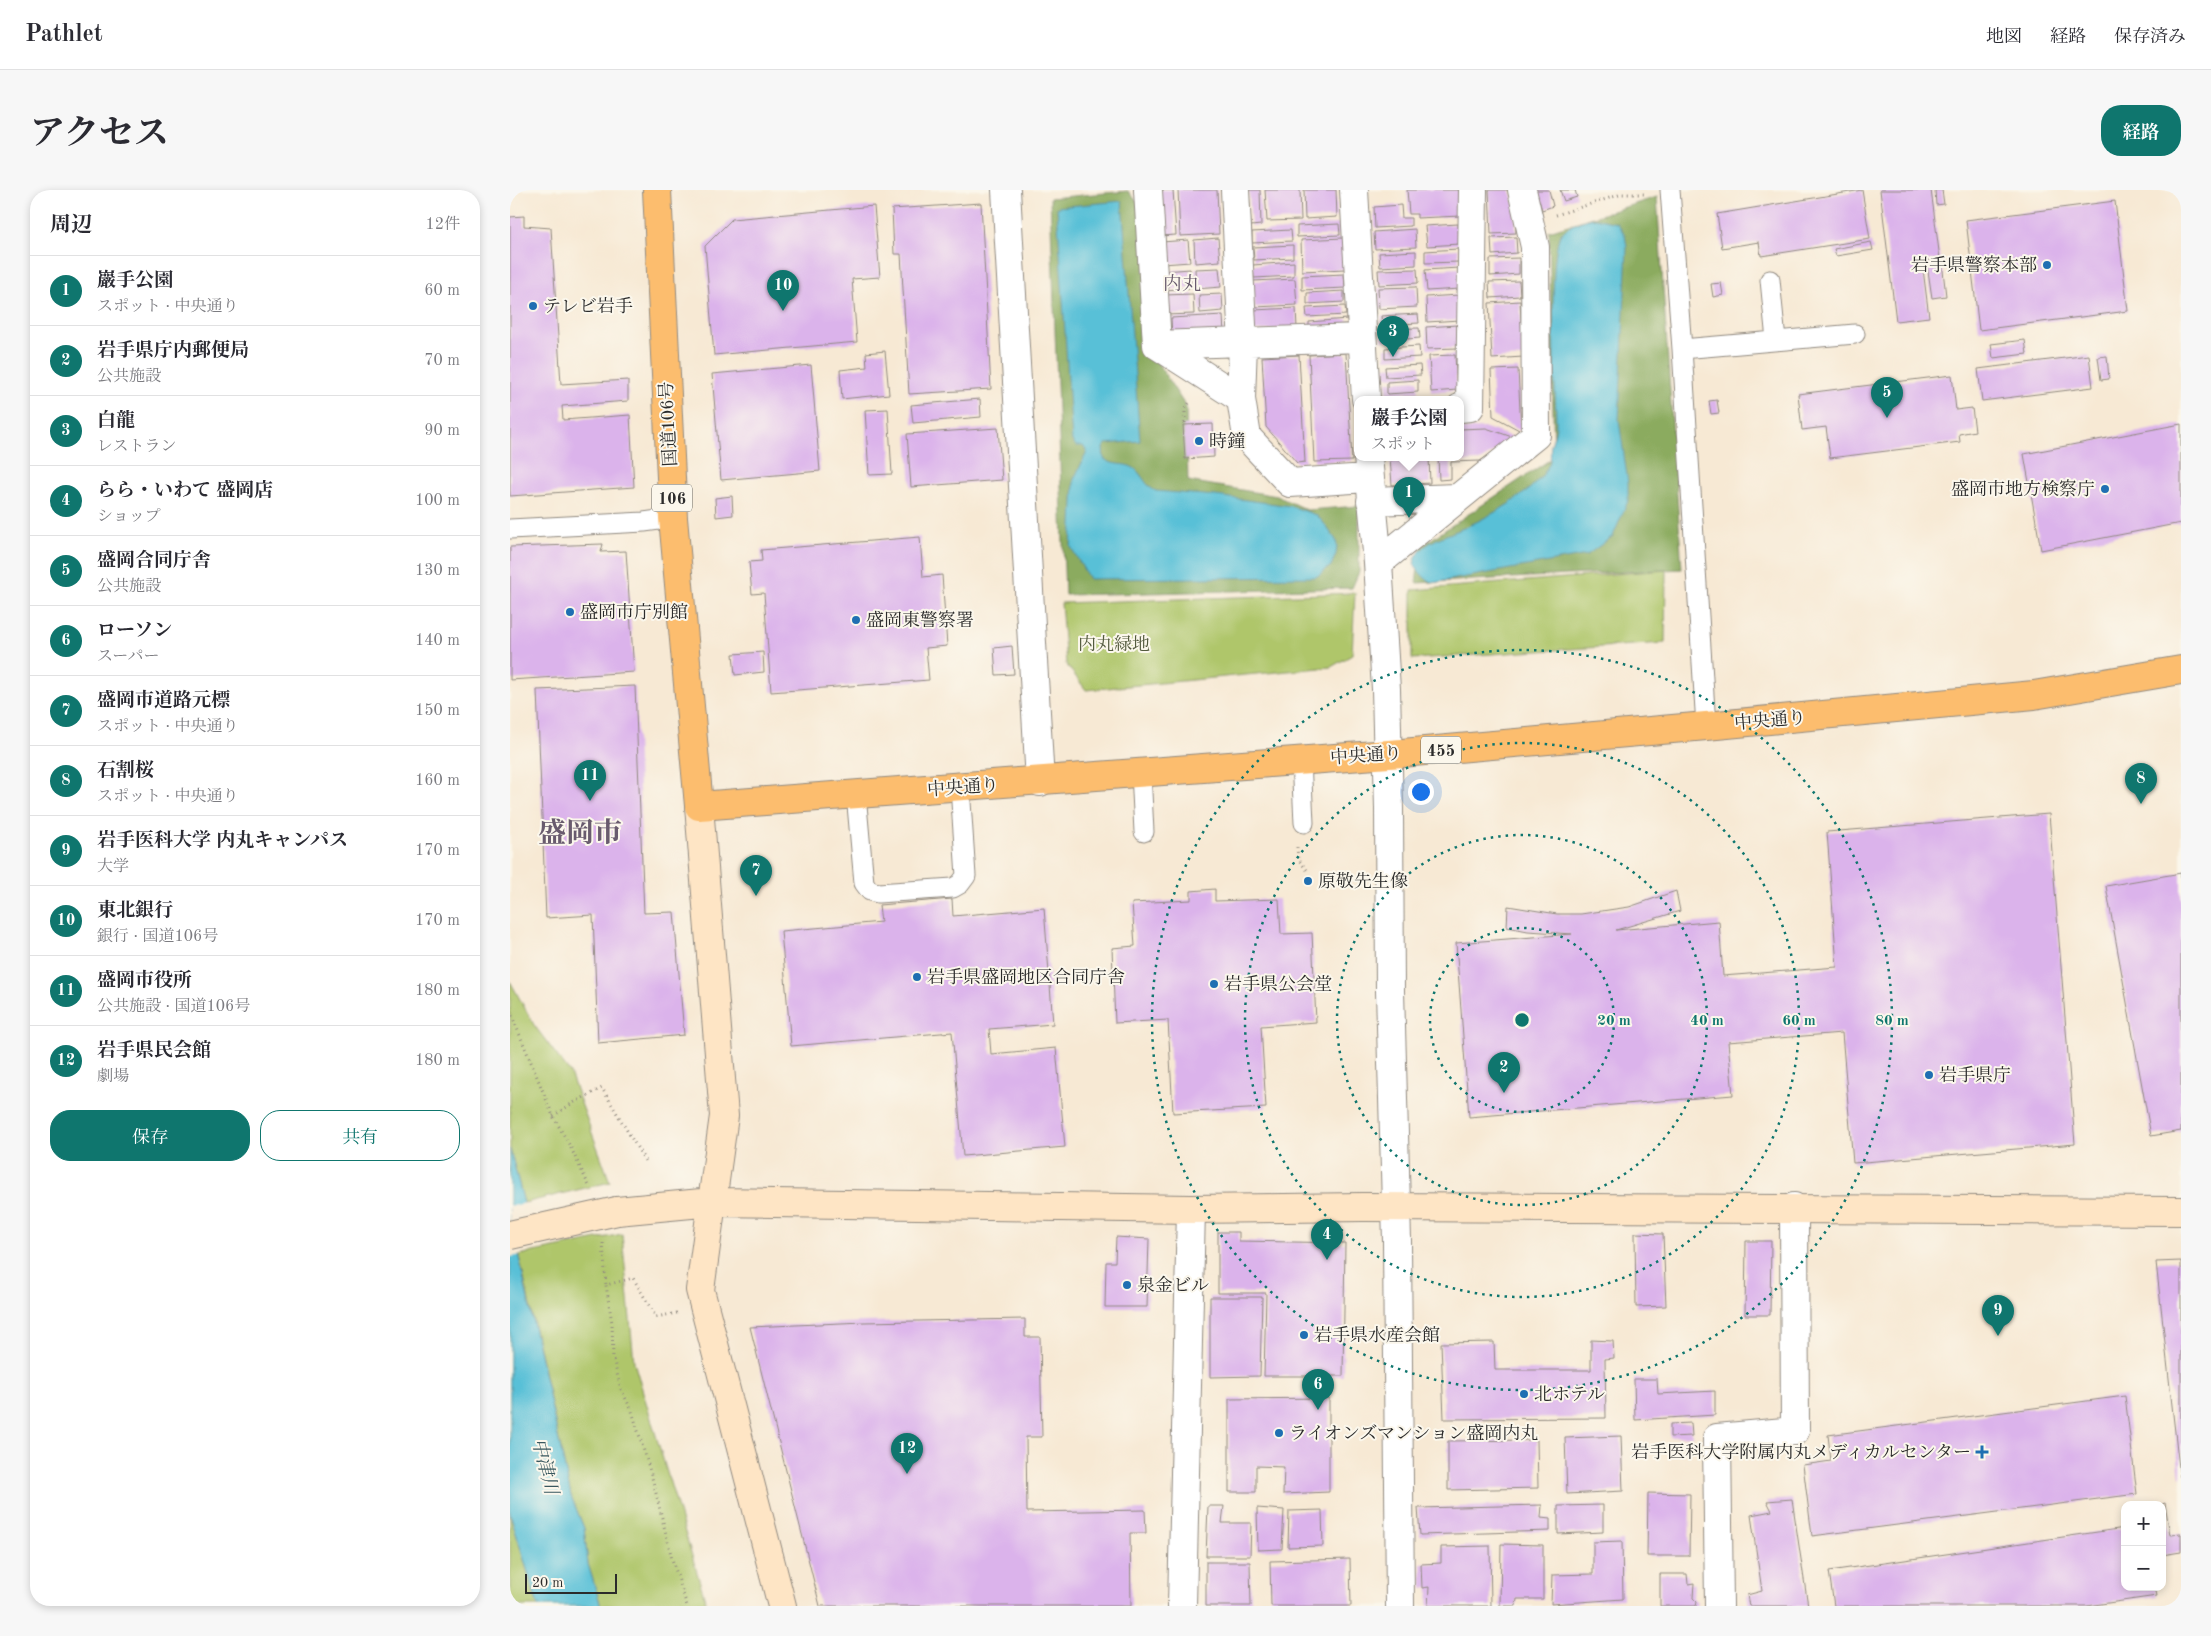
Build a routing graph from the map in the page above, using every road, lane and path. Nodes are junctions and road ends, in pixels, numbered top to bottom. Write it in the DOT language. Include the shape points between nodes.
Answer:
graph roads {
  1 [pos="657,190"];
  2 [pos="1006,190"];
  3 [pos="1148,190"];
  4 [pos="1235,190"];
  5 [pos="1354,190"];
  6 [pos="1473,190"];
  7 [pos="1522,190"];
  8 [pos="1670,192"];
  9 [pos="1530,224"];
  10 [pos="1770,280"];
  11 [pos="1855,334"];
  12 [pos="1361,338"];
  13 [pos="1776,340"];
  14 [pos="1242,344"];
  15 [pos="1157,345"];
  16 [pos="1682,349"];
  17 [pos="1366,396"];
  18 [pos="1241,399"];
  19 [pos="1464,408"];
  20 [pos="1369,478"];
  21 [pos="1458,498"];
  22 [pos="673,518"];
  23 [pos="510,529"];
  24 [pos="1378,563"];
  25 [pos="2181,670"];
  26 [pos="1706,726"];
  27 [pos="1388,754"];
  28 [pos="1301,760"];
  29 [pos="1141,772"];
  30 [pos="1040,782"];
  31 [pos="960,787"];
  32 [pos="856,794"];
  33 [pos="699,806"];
  34 [pos="1304,823"];
  35 [pos="1144,832"];
  36 [pos="1297,844"];
  37 [pos="1307,870"];
  38 [pos="510,1011"];
  39 [pos="645,1161"];
  40 [pos="712,1202"];
  41 [pos="1396,1207"];
  42 [pos="1794,1207"];
  43 [pos="1192,1209"];
  44 [pos="2181,1211"];
  45 [pos="510,1235"];
  46 [pos="677,1313"];
  47 [pos="687,1606"];
  48 [pos="782,1606"];
  49 [pos="1182,1606"];
  50 [pos="1400,1606"];
  51 [pos="1719,1606"];
  1 -- 22 [label="highway, 国道106号 / 106"];
  2 -- 30 [label="street"];
  3 -- 15 [label="street"];
  4 -- 14 [label="street"];
  5 -- 12 [label="street"];
  6 -- 19 [label="street" via="1470,407"];
  7 -- 9 [label="street"];
  8 -- 9 [label="path" via="1622,194"];
  8 -- 16 [label="lane"];
  9 -- 21 [label="street" via="1535,247 1536,436"];
  10 -- 13 [label="lane"];
  11 -- 13 [label="lane"];
  12 -- 14 [label="street"];
  12 -- 17 [label="street"];
  13 -- 16 [label="lane"];
  14 -- 15 [label="street"];
  14 -- 18 [label="street"];
  15 -- 18 [label="street"];
  16 -- 26 [label="lane"];
  18 -- 20 [label="street" via="1248,437 1290,483"];
  20 -- 21 [label="street"];
  20 -- 24 [label="street"];
  21 -- 24 [label="street"];
  22 -- 23 [label="lane"];
  22 -- 33 [label="highway, 国道106号 / 106"];
  24 -- 27 [label="street"];
  25 -- 26 [label="highway, 中央通り / 455" via="2034,695"];
  26 -- 27 [label="highway, 中央通り / 455"];
  27 -- 28 [label="highway, 中央通り / 455"];
  27 -- 41 [label="street"];
  28 -- 29 [label="highway, 中央通り / 455"];
  28 -- 34 [label="lane"];
  29 -- 30 [label="highway, 中央通り / 455"];
  29 -- 35 [label="lane"];
  30 -- 31 [label="highway, 中央通り / 455"];
  31 -- 32 [label="highway, 中央通り / 455"];
  31 -- 32 [label="lane" via="966,876 953,888 888,893 870,891 864,883"];
  32 -- 33 [label="highway, 中央通り / 455"];
  33 -- 40 [label="street" via="724,1116"];
  36 -- 37 [label="path" via="1298,859"];
  38 -- 39 [label="path" via="553,1116 602,1088"];
  40 -- 43 [label="street"];
  40 -- 45 [label="street, bridge" via="617,1211"];
  40 -- 48 [label="street" via="700,1290"];
  41 -- 42 [label="street"];
  41 -- 43 [label="street"];
  41 -- 50 [label="street"];
  42 -- 44 [label="street"];
  42 -- 51 [label="street" via="1794,1431 1717,1438"];
  43 -- 49 [label="street"];
  46 -- 47 [label="path" via="656,1317 634,1278 606,1285 613,1358 621,1389 632,1410"];
}
